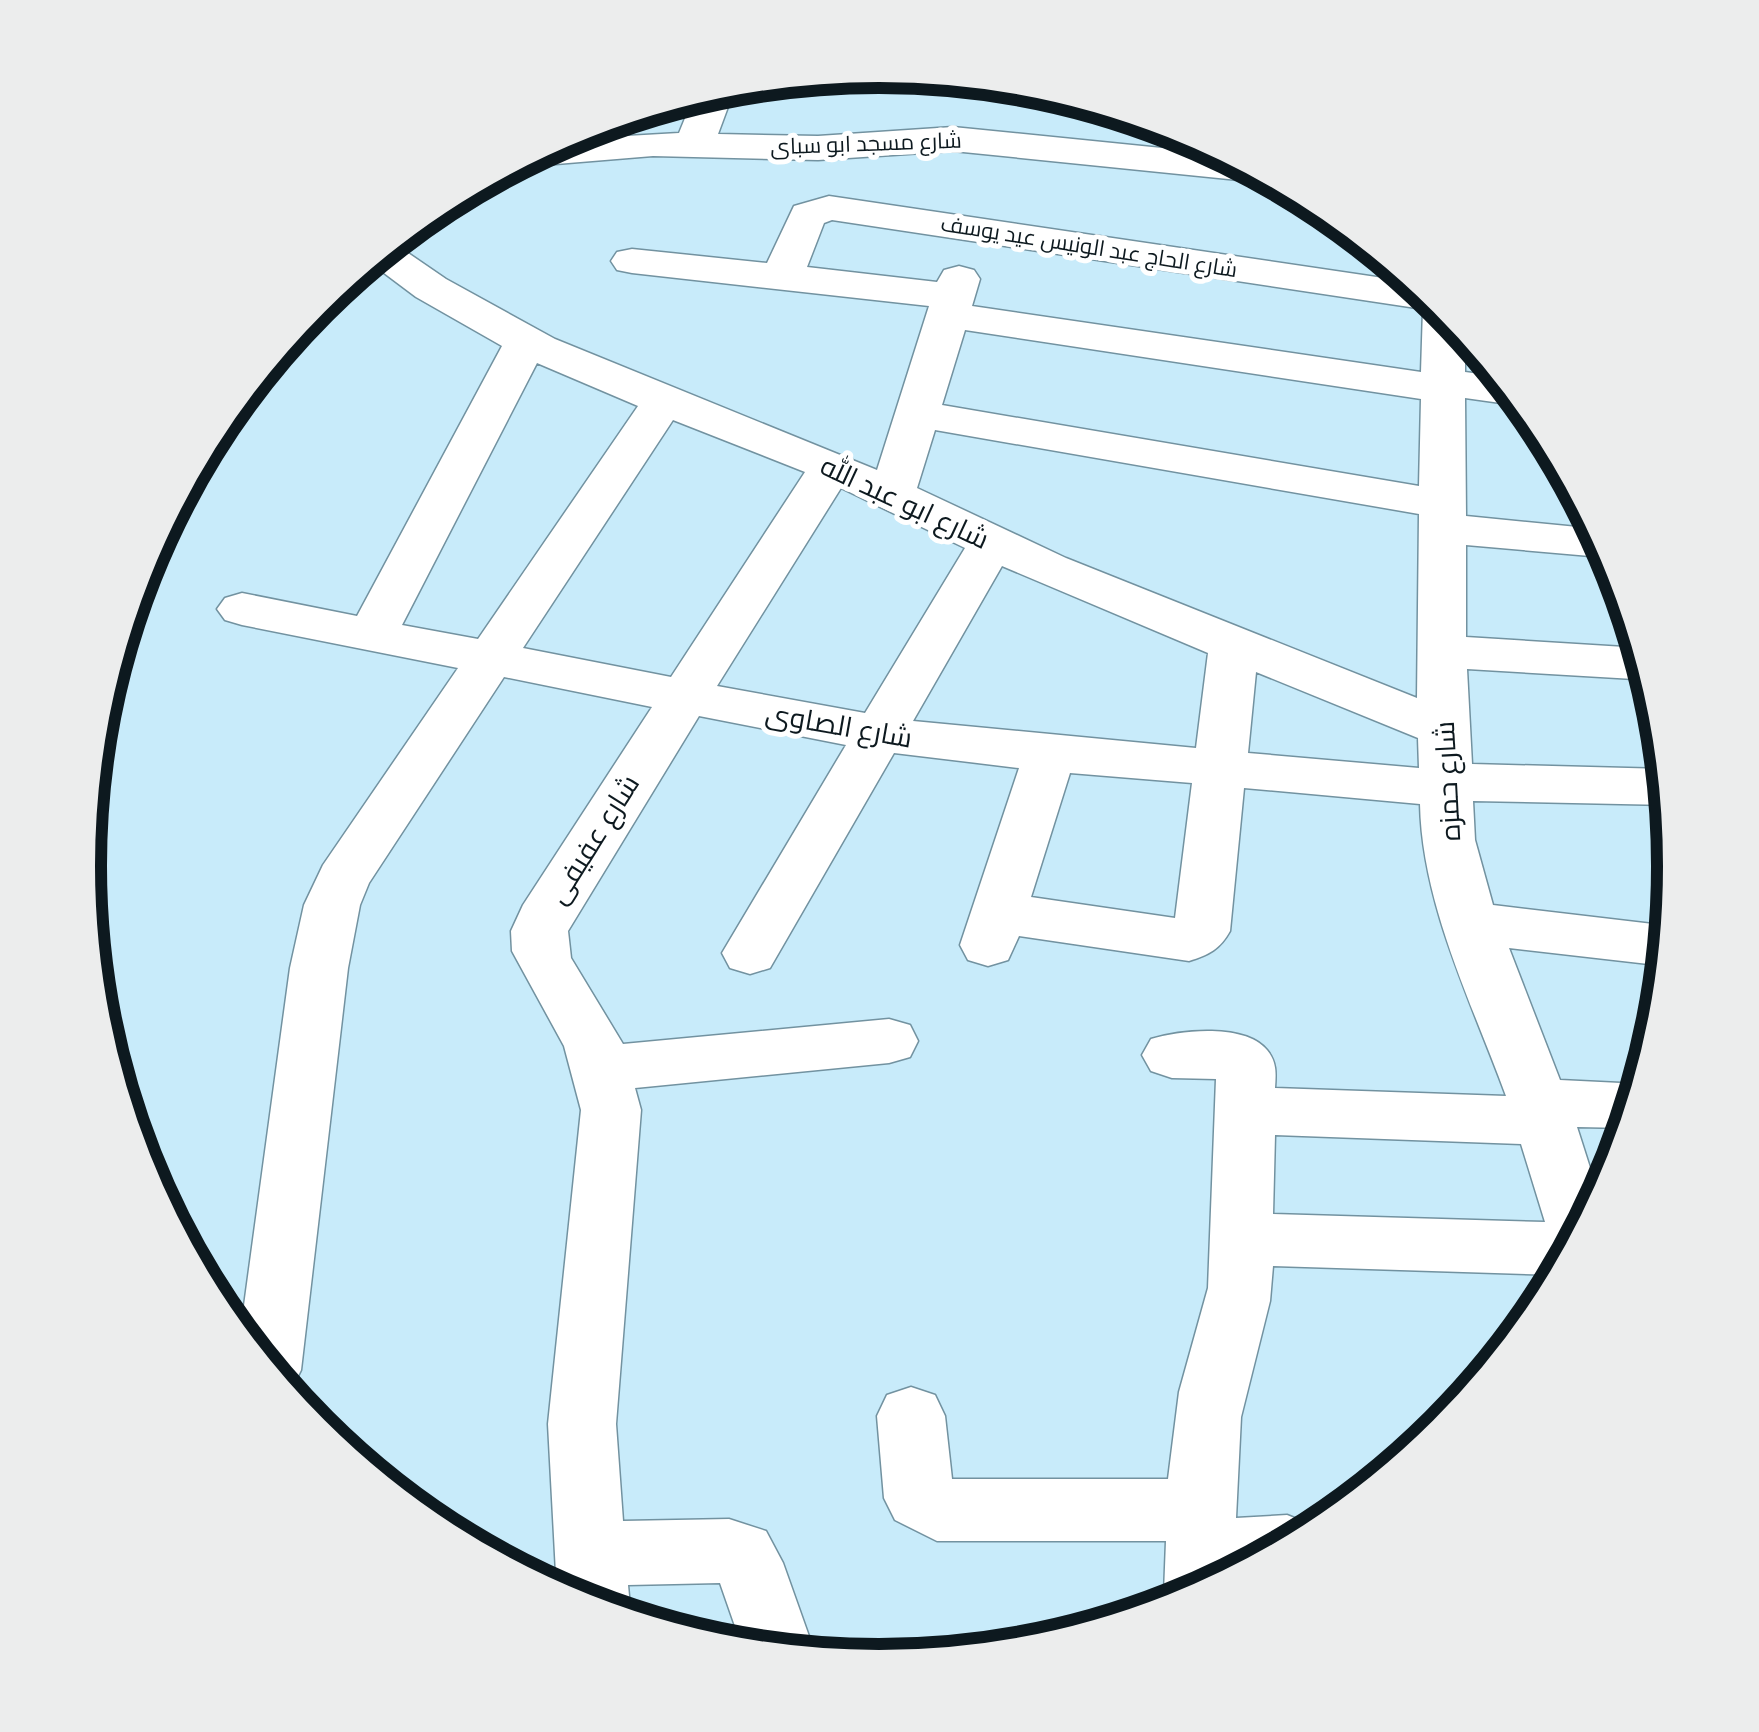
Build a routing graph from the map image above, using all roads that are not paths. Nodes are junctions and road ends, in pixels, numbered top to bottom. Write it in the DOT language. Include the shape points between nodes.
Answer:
graph roads {
  1 [pos="709,107"];
  2 [pos="694,145"];
  3 [pos="576,150"];
  4 [pos="1210,162"];
  5 [pos="974,228"];
  6 [pos="392,260"];
  7 [pos="632,261"];
  8 [pos="782,277"];
  9 [pos="1417,303"];
  10 [pos="951,305"];
  11 [pos="1444,331"];
  12 [pos="526,342"];
  13 [pos="1445,385"];
  14 [pos="1495,390"];
  15 [pos="662,403"];
  16 [pos="919,414"];
  17 [pos="832,466"];
  18 [pos="892,495"];
  19 [pos="1444,516"];
  20 [pos="1587,541"];
  21 [pos="992,542"];
  22 [pos="242,609"];
  23 [pos="372,635"];
  24 [pos="1234,644"];
  25 [pos="1441,650"];
  26 [pos="490,659"];
  27 [pos="1631,665"];
  28 [pos="684,696"];
  29 [pos="1443,728"];
  30 [pos="881,732"];
  31 [pos="1050,754"];
  32 [pos="1218,769"];
  33 [pos="1444,785"];
  34 [pos="1653,787"];
  35 [pos="1472,923"];
  36 [pos="1653,944"];
  37 [pos="750,953"];
  38 [pos="889,1040"];
  39 [pos="1172,1054"];
  40 [pos="601,1070"];
  41 [pos="1620,1106"];
  42 [pos="1246,1111"];
  43 [pos="1541,1112"];
  44 [pos="1574,1217"];
  45 [pos="1243,1239"];
  46 [pos="1558,1248"];
  47 [pos="271,1350"];
  48 [pos="911,1416"];
  49 [pos="1253,1548"];
  50 [pos="1202,1552"];
  51 [pos="592,1581"];
  52 [pos="776,1638"];
  1 -- 2 [label="street"];
  2 -- 3 [label="street, شارع مسجد ابو سباى"];
  2 -- 4 [label="street, شارع مسجد ابو سباى" via="818,148 953,138"];
  5 -- 8 [label="street, شارع الحاج عبد الونيس عيد يوسف" via="842,208 817,211 804,222"];
  5 -- 9 [label="street, شارع الحاج عبد الونيس عيد يوسف"];
  5 -- 10 [label="street"];
  6 -- 12 [label="street, شارع ابو عبد الله" via="453,304"];
  7 -- 8 [label="street"];
  8 -- 10 [label="street"];
  10 -- 13 [label="street"];
  10 -- 16 [label="street"];
  11 -- 13 [label="street, شارع حمزه"];
  12 -- 15 [label="street, شارع ابو عبد الله"];
  12 -- 23 [label="street"];
  13 -- 14 [label="street"];
  13 -- 19 [label="street, شارع حمزه"];
  15 -- 17 [label="street, شارع ابو عبد الله"];
  15 -- 26 [label="street"];
  16 -- 18 [label="street"];
  16 -- 19 [label="street"];
  17 -- 18 [label="street, شارع ابو عبد الله"];
  17 -- 28 [label="street, شارع عفيفى"];
  18 -- 21 [label="street, شارع ابو عبد الله"];
  19 -- 20 [label="street"];
  19 -- 25 [label="street, شارع حمزه"];
  21 -- 24 [label="street, شارع ابو عبد الله"];
  21 -- 30 [label="street"];
  22 -- 23 [label="street, شارع الصاوى"];
  23 -- 26 [label="street, شارع الصاوى"];
  24 -- 29 [label="street, شارع ابو عبد الله"];
  24 -- 32 [label="street"];
  25 -- 27 [label="street"];
  25 -- 29 [label="street, شارع حمزه"];
  26 -- 28 [label="street, شارع الصاوى"];
  26 -- 47 [label="street" via="343,879 332,906"];
  28 -- 30 [label="street, شارع الصاوى"];
  28 -- 40 [label="street, شارع عفيفى" via="538,934 544,962 593,1044"];
  29 -- 33 [label="street, شارع حمزه"];
  30 -- 31 [label="street, شارع الصاوى"];
  30 -- 37 [label="street"];
  31 -- 32 [label="street, شارع الصاوى"];
  31 -- 32 [label="street" via="994,929 1197,936"];
  32 -- 33 [label="street, شارع الصاوى"];
  33 -- 34 [label="street, شارع الصاوى"];
  33 -- 35 [label="street, شارع حمزه" via="1448,840"];
  35 -- 36 [label="street"];
  35 -- 43 [label="street, شارع حمزه"];
  38 -- 40 [label="street"];
  39 -- 42 [label="street" via="1242,1060"];
  40 -- 51 [label="street, شارع عفيفى" via="611,1110 582,1424"];
  41 -- 43 [label="street"];
  42 -- 43 [label="street"];
  42 -- 45 [label="street"];
  43 -- 44 [label="street, شارع حمزه"];
  45 -- 46 [label="street"];
  45 -- 50 [label="street" via="1238,1310 1207,1421"];
  48 -- 50 [label="street" via="919,1498 936,1510"];
  49 -- 50 [label="street"];
  51 -- 52 [label="street" via="740,1554"];
}
